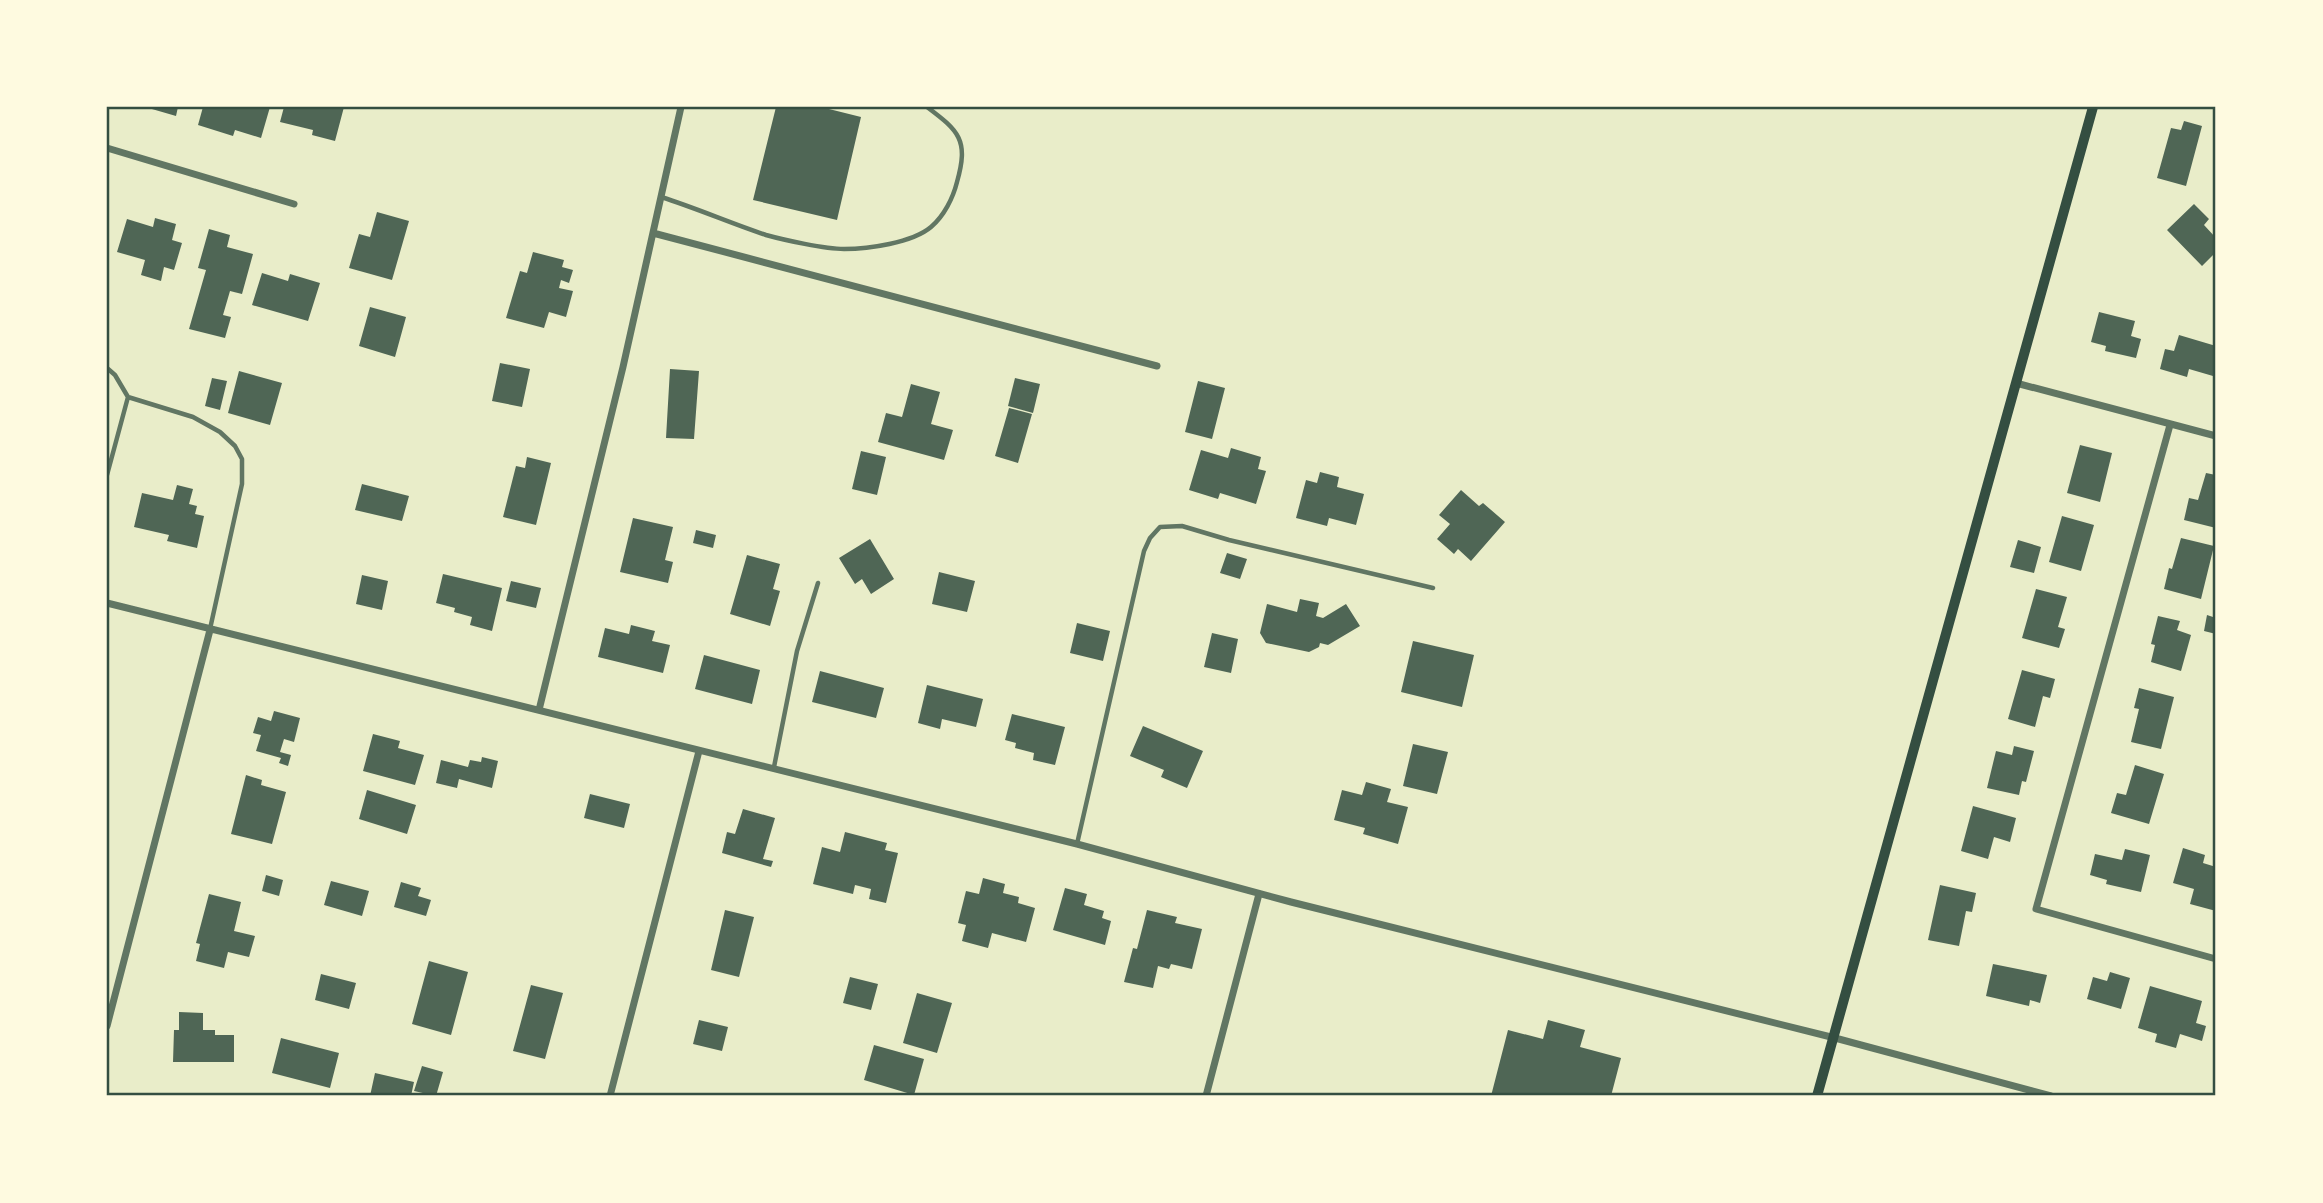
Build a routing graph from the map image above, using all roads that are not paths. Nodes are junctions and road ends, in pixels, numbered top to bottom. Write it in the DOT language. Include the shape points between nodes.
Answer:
graph roads {
  1 [pos="681,107"];
  2 [pos="928,107"];
  3 [pos="2092,107"];
  4 [pos="107,148"];
  5 [pos="661,197"];
  6 [pos="294,204"];
  7 [pos="653,233"];
  8 [pos="1157,366"];
  9 [pos="107,368"];
  10 [pos="2016,383"];
  11 [pos="128,397"];
  12 [pos="2170,425"];
  13 [pos="2216,436"];
  14 [pos="107,475"];
  15 [pos="818,583"];
  16 [pos="1433,588"];
  17 [pos="107,603"];
  18 [pos="210,630"];
  19 [pos="539,710"];
  20 [pos="699,751"];
  21 [pos="774,767"];
  22 [pos="1077,844"];
  23 [pos="1259,894"];
  24 [pos="2216,959"];
  25 [pos="107,1026"];
  26 [pos="1835,1038"];
  27 [pos="2012,1085"];
  28 [pos="610,1096"];
  29 [pos="1206,1096"];
  30 [pos="1817,1096"];
  31 [pos="2009,1096"];
  32 [pos="2051,1096"];
  1 -- 5 [label="street"];
  2 -- 5 [label="lane" via="953,127 962,146 960,174 953,198 930,227 897,242 843,249 767,235"];
  3 -- 10 [label="main road"];
  4 -- 6 [label="street"];
  5 -- 7 [label="street"];
  7 -- 8 [label="street"];
  7 -- 19 [label="street"];
  9 -- 11 [label="lane"];
  10 -- 12 [label="street"];
  10 -- 26 [label="main road"];
  11 -- 14 [label="lane"];
  11 -- 18 [label="lane" via="192,417 220,432 236,446 242,459 242,484"];
  12 -- 13 [label="street"];
  12 -- 24 [label="street" via="2036,909"];
  15 -- 21 [label="lane" via="797,651"];
  16 -- 22 [label="lane" via="1182,526 1160,527 1144,551"];
  17 -- 18 [label="street"];
  18 -- 19 [label="street"];
  18 -- 25 [label="street"];
  19 -- 20 [label="street"];
  20 -- 21 [label="street"];
  20 -- 28 [label="street"];
  21 -- 22 [label="street"];
  22 -- 23 [label="street"];
  23 -- 26 [label="street"];
  23 -- 29 [label="street"];
  26 -- 27 [label="street"];
  26 -- 30 [label="main road"];
  27 -- 31 [label="street"];
  27 -- 32 [label="street"];
}
